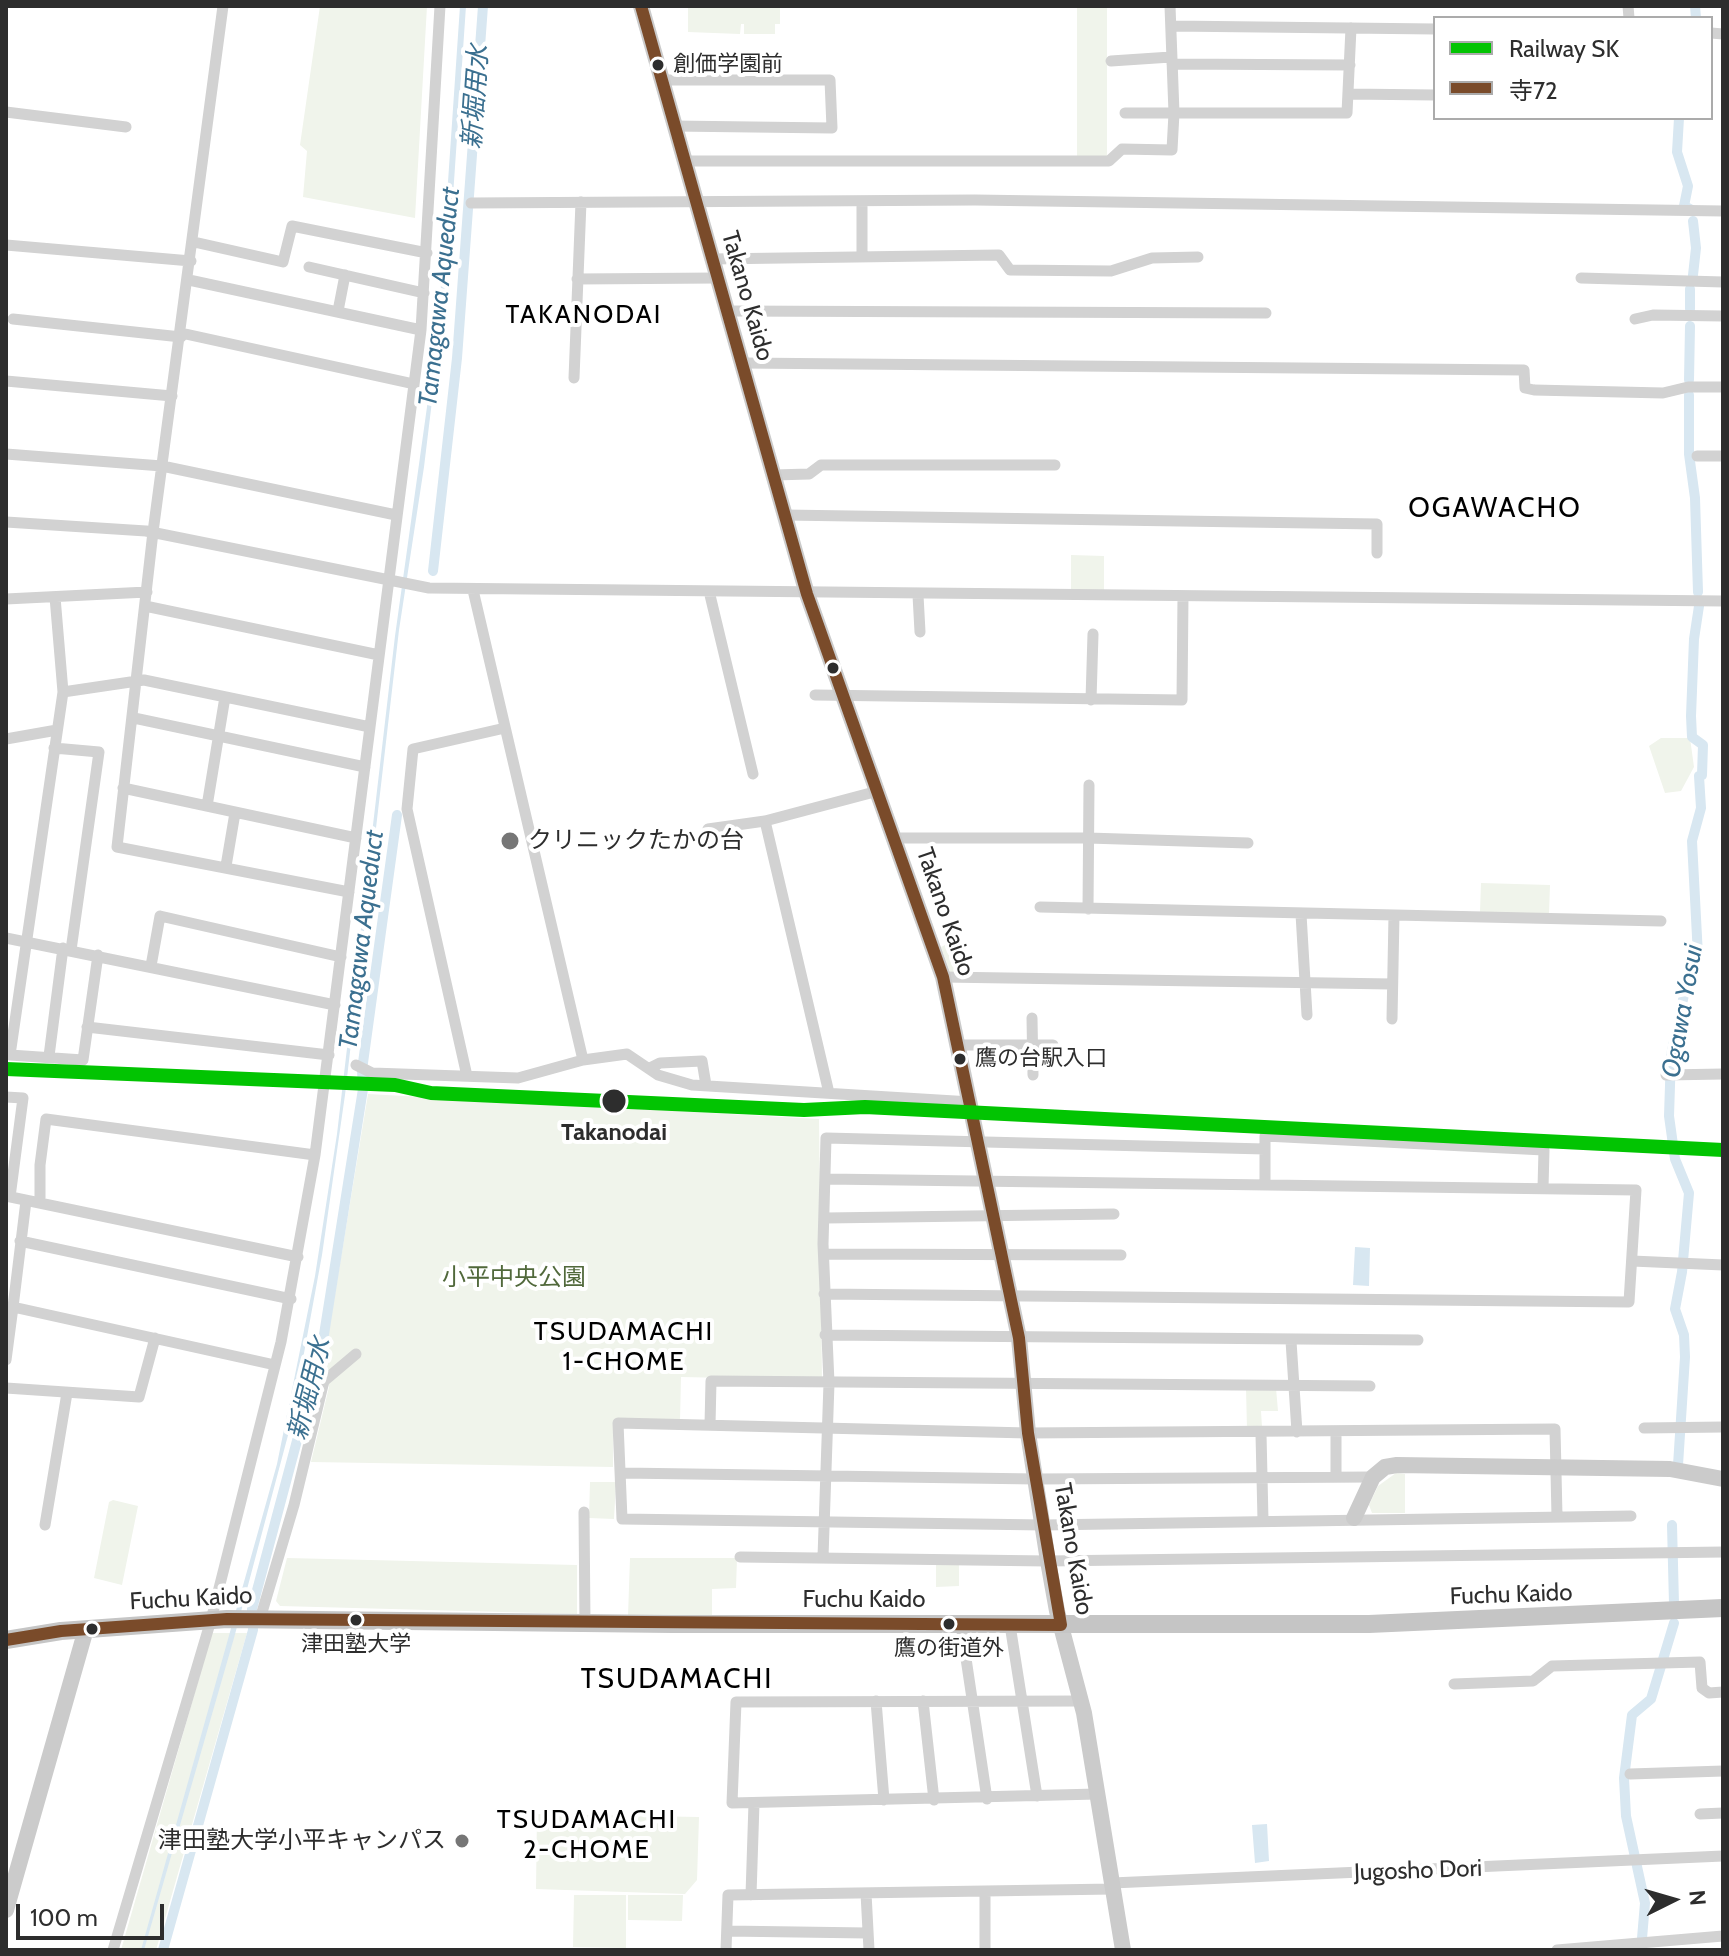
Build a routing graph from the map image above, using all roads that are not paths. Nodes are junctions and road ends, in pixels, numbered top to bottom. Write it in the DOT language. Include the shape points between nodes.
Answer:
graph roads {
  1 [pos="223,6"];
  2 [pos="440,6"];
  3 [pos="641,6"];
  4 [pos="1170,6"];
  5 [pos="1172,26"];
  6 [pos="1351,28"];
  7 [pos="1433,29"];
  8 [pos="1111,61"];
  9 [pos="1172,61"];
  10 [pos="1350,65"];
  11 [pos="660,80"];
  12 [pos="1348,94"];
  13 [pos="1433,95"];
  14 [pos="6,112"];
  15 [pos="1125,113"];
  16 [pos="1174,113"];
  17 [pos="673,126"];
  18 [pos="126,127"];
  19 [pos="683,161"];
  20 [pos="695,201"];
  21 [pos="862,201"];
  22 [pos="581,202"];
  23 [pos="471,203"];
  24 [pos="1723,211"];
  25 [pos="194,242"];
  26 [pos="6,245"];
  27 [pos="427,253"];
  28 [pos="862,256"];
  29 [pos="1198,257"];
  30 [pos="712,259"];
  31 [pos="191,261"];
  32 [pos="309,267"];
  33 [pos="345,275"];
  34 [pos="717,278"];
  35 [pos="1581,278"];
  36 [pos="577,279"];
  37 [pos="189,280"];
  38 [pos="1723,282"];
  39 [pos="424,293"];
  40 [pos="338,311"];
  41 [pos="727,311"];
  42 [pos="1266,313"];
  43 [pos="1723,316"];
  44 [pos="13,319"];
  45 [pos="1635,319"];
  46 [pos="421,330"];
  47 [pos="181,335"];
  48 [pos="742,363"];
  49 [pos="574,378"];
  50 [pos="6,381"];
  51 [pos="414,384"];
  52 [pos="1723,387"];
  53 [pos="172,396"];
  54 [pos="6,454"];
  55 [pos="1697,456"];
  56 [pos="1723,456"];
  57 [pos="1055,465"];
  58 [pos="162,466"];
  59 [pos="774,475"];
  60 [pos="396,515"];
  61 [pos="785,515"];
  62 [pos="6,522"];
  63 [pos="153,532"];
  64 [pos="1377,553"];
  65 [pos="389,582"];
  66 [pos="473,590"];
  67 [pos="709,591"];
  68 [pos="147,592"];
  69 [pos="807,594"];
  70 [pos="918,595"];
  71 [pos="1183,596"];
  72 [pos="55,597"];
  73 [pos="6,599"];
  74 [pos="1723,601"];
  75 [pos="145,606"];
  76 [pos="920,632"];
  77 [pos="1093,634"];
  78 [pos="379,655"];
  79 [pos="137,681"];
  80 [pos="63,692"];
  81 [pos="815,695"];
  82 [pos="225,697"];
  83 [pos="845,697"];
  84 [pos="1091,700"];
  85 [pos="134,718"];
  86 [pos="370,727"];
  87 [pos="505,728"];
  88 [pos="57,730"];
  89 [pos="218,738"];
  90 [pos="6,739"];
  91 [pos="54,748"];
  92 [pos="365,767"];
  93 [pos="753,774"];
  94 [pos="1089,785"];
  95 [pos="123,788"];
  96 [pos="878,791"];
  97 [pos="207,806"];
  98 [pos="235,813"];
  99 [pos="765,821"];
  100 [pos="708,829"];
  101 [pos="356,838"];
  102 [pos="895,838"];
  103 [pos="1088,838"];
  104 [pos="1248,843"];
  105 [pos="226,866"];
  106 [pos="349,892"];
  107 [pos="1040,907"];
  108 [pos="1088,909"];
  109 [pos="1301,914"];
  110 [pos="1394,915"];
  111 [pos="1661,921"];
  112 [pos="6,938"];
  113 [pos="26,940"];
  114 [pos="67,949"];
  115 [pos="98,955"];
  116 [pos="341,957"];
  117 [pos="151,966"];
  118 [pos="943,977"];
  119 [pos="1304,982"];
  120 [pos="1392,984"];
  121 [pos="335,1005"];
  122 [pos="1307,1015"];
  123 [pos="1032,1018"];
  124 [pos="1392,1019"];
  125 [pos="87,1027"];
  126 [pos="960,1045"];
  127 [pos="1033,1045"];
  128 [pos="1053,1045"];
  129 [pos="49,1056"];
  130 [pos="331,1060"];
  131 [pos="583,1060"];
  132 [pos="358,1066"];
  133 [pos="650,1068"];
  134 [pos="1670,1074"];
  135 [pos="1723,1074"];
  136 [pos="1033,1075"];
  137 [pos="467,1076"];
  138 [pos="706,1085"];
  139 [pos="829,1093"];
  140 [pos="6,1097"];
  141 [pos="971,1102"];
  142 [pos="979,1144"];
  143 [pos="1265,1149"];
  144 [pos="315,1155"];
  145 [pos="827,1179"];
  146 [pos="986,1179"];
  147 [pos="1265,1183"];
  148 [pos="1543,1188"];
  149 [pos="8,1196"];
  150 [pos="26,1201"];
  151 [pos="40,1202"];
  152 [pos="993,1214"];
  153 [pos="1114,1214"];
  154 [pos="826,1218"];
  155 [pos="20,1241"];
  156 [pos="824,1254"];
  157 [pos="1002,1254"];
  158 [pos="1121,1255"];
  159 [pos="298,1257"];
  160 [pos="1632,1261"];
  161 [pos="1723,1265"];
  162 [pos="824,1294"];
  163 [pos="1011,1298"];
  164 [pos="291,1299"];
  165 [pos="13,1307"];
  166 [pos="825,1335"];
  167 [pos="155,1338"];
  168 [pos="1019,1338"];
  169 [pos="1418,1340"];
  170 [pos="1291,1341"];
  171 [pos="356,1354"];
  172 [pos="6,1360"];
  173 [pos="275,1365"];
  174 [pos="829,1383"];
  175 [pos="1024,1383"];
  176 [pos="1294,1384"];
  177 [pos="1370,1386"];
  178 [pos="6,1388"];
  179 [pos="67,1393"];
  180 [pos="710,1425"];
  181 [pos="1723,1427"];
  182 [pos="827,1428"];
  183 [pos="1644,1428"];
  184 [pos="1297,1432"];
  185 [pos="1336,1432"];
  186 [pos="1028,1433"];
  187 [pos="1261,1434"];
  188 [pos="1556,1468"];
  189 [pos="623,1473"];
  190 [pos="826,1475"];
  191 [pos="1262,1476"];
  192 [pos="1336,1477"];
  193 [pos="1373,1477"];
  194 [pos="1036,1479"];
  195 [pos="1723,1479"];
  196 [pos="584,1512"];
  197 [pos="1557,1516"];
  198 [pos="1631,1516"];
  199 [pos="1354,1518"];
  200 [pos="1263,1520"];
  201 [pos="824,1521"];
  202 [pos="45,1525"];
  203 [pos="1044,1525"];
  204 [pos="1723,1552"];
  205 [pos="740,1557"];
  206 [pos="823,1557"];
  207 [pos="1048,1561"];
  208 [pos="1723,1608"];
  209 [pos="242,1619"];
  210 [pos="585,1623"];
  211 [pos="961,1625"];
  212 [pos="1010,1625"];
  213 [pos="1061,1625"];
  214 [pos="86,1629"];
  215 [pos="6,1640"];
  216 [pos="1454,1684"];
  217 [pos="1723,1692"];
  218 [pos="876,1701"];
  219 [pos="923,1701"];
  220 [pos="973,1701"];
  221 [pos="1021,1701"];
  222 [pos="1082,1701"];
  223 [pos="1723,1771"];
  224 [pos="1630,1774"];
  225 [pos="1097,1794"];
  226 [pos="1037,1796"];
  227 [pos="987,1799"];
  228 [pos="884,1800"];
  229 [pos="934,1800"];
  230 [pos="754,1803"];
  231 [pos="1723,1813"];
  232 [pos="1700,1814"];
  233 [pos="1723,1856"];
  234 [pos="1113,1886"];
  235 [pos="985,1892"];
  236 [pos="866,1893"];
  237 [pos="751,1895"];
  238 [pos="6,1910"];
  239 [pos="727,1931"];
  240 [pos="867,1933"];
  241 [pos="1723,1936"];
  242 [pos="113,1950"];
  243 [pos="726,1950"];
  244 [pos="869,1950"];
  245 [pos="985,1950"];
  246 [pos="1122,1950"];
  247 [pos="1557,1950"];
  1 -- 25 [label="street"];
  2 -- 27 [label="street"];
  3 -- 11 [label="street, Takano Kaido"];
  4 -- 5 [label="street"];
  5 -- 6 [label="street"];
  5 -- 9 [label="street"];
  6 -- 7 [label="street"];
  6 -- 10 [label="street"];
  8 -- 9 [label="street"];
  9 -- 10 [label="street"];
  9 -- 16 [label="street"];
  10 -- 12 [label="street"];
  11 -- 17 [label="street, Takano Kaido"];
  11 -- 17 [label="street" via="830,80 832,128"];
  12 -- 13 [label="street"];
  12 -- 16 [label="street" via="1347,113"];
  14 -- 18 [label="street"];
  15 -- 16 [label="street"];
  16 -- 19 [label="street" via="1172,150 1122,149 1109,161"];
  17 -- 19 [label="street, Takano Kaido"];
  19 -- 20 [label="street, Takano Kaido"];
  20 -- 21 [label="street"];
  20 -- 22 [label="street"];
  20 -- 30 [label="street, Takano Kaido"];
  21 -- 24 [label="street"];
  21 -- 28 [label="street"];
  22 -- 23 [label="street"];
  22 -- 36 [label="street"];
  25 -- 27 [label="street" via="283,262 292,226"];
  25 -- 31 [label="street"];
  26 -- 31 [label="street"];
  27 -- 39 [label="street"];
  28 -- 29 [label="street" via="999,255 1010,270 1096,271 1152,258"];
  28 -- 30 [label="street"];
  30 -- 34 [label="street, Takano Kaido"];
  31 -- 37 [label="street"];
  32 -- 33 [label="street"];
  33 -- 39 [label="street"];
  33 -- 40 [label="street"];
  34 -- 36 [label="street"];
  34 -- 41 [label="street, Takano Kaido"];
  35 -- 38 [label="street"];
  36 -- 49 [label="street"];
  37 -- 40 [label="street"];
  37 -- 47 [label="street"];
  39 -- 46 [label="street"];
  40 -- 46 [label="street"];
  41 -- 42 [label="street"];
  41 -- 48 [label="street, Takano Kaido"];
  43 -- 45 [label="street"];
  44 -- 47 [label="street"];
  46 -- 51 [label="street"];
  47 -- 51 [label="street"];
  47 -- 53 [label="street"];
  48 -- 52 [label="street" via="1524,370 1525,388 1534,390 1663,393"];
  48 -- 59 [label="street, Takano Kaido"];
  50 -- 53 [label="street"];
  51 -- 60 [label="street"];
  53 -- 58 [label="street"];
  54 -- 58 [label="street"];
  55 -- 56 [label="street"];
  57 -- 59 [label="street" via="821,465 809,474"];
  58 -- 60 [label="street"];
  58 -- 63 [label="street"];
  59 -- 61 [label="street, Takano Kaido"];
  60 -- 65 [label="street"];
  61 -- 64 [label="street" via="1377,524"];
  61 -- 69 [label="street, Takano Kaido"];
  62 -- 63 [label="street"];
  63 -- 65 [label="street"];
  63 -- 68 [label="street"];
  65 -- 66 [label="street"];
  65 -- 78 [label="street"];
  66 -- 67 [label="street"];
  66 -- 87 [label="street"];
  67 -- 69 [label="street"];
  67 -- 93 [label="street"];
  68 -- 72 [label="street"];
  68 -- 75 [label="street"];
  69 -- 70 [label="street"];
  69 -- 83 [label="street, Takano Kaido"];
  70 -- 71 [label="street"];
  70 -- 76 [label="street"];
  71 -- 74 [label="street"];
  71 -- 84 [label="street" via="1182,700"];
  72 -- 73 [label="street"];
  72 -- 80 [label="street"];
  75 -- 78 [label="street"];
  75 -- 79 [label="street"];
  77 -- 84 [label="street"];
  78 -- 86 [label="street"];
  79 -- 80 [label="street"];
  79 -- 82 [label="street"];
  79 -- 85 [label="street"];
  80 -- 88 [label="street"];
  81 -- 83 [label="street"];
  82 -- 86 [label="street"];
  82 -- 89 [label="street"];
  83 -- 84 [label="street"];
  83 -- 96 [label="street, Takano Kaido"];
  85 -- 89 [label="street"];
  85 -- 95 [label="street"];
  86 -- 92 [label="street"];
  87 -- 131 [label="street"];
  87 -- 137 [label="street" via="413,749 407,809"];
  88 -- 90 [label="street"];
  88 -- 91 [label="street"];
  89 -- 92 [label="street"];
  89 -- 97 [label="street"];
  91 -- 113 [label="street"];
  91 -- 114 [label="street" via="99,752"];
  92 -- 101 [label="street"];
  94 -- 103 [label="street"];
  95 -- 97 [label="street"];
  95 -- 105 [label="street" via="117,847"];
  96 -- 99 [label="street"];
  96 -- 102 [label="street, Takano Kaido"];
  97 -- 98 [label="street"];
  98 -- 101 [label="street"];
  98 -- 105 [label="street"];
  99 -- 100 [label="street"];
  99 -- 139 [label="street"];
  101 -- 106 [label="street"];
  102 -- 103 [label="street"];
  102 -- 118 [label="street, Takano Kaido"];
  103 -- 104 [label="street"];
  103 -- 108 [label="street"];
  105 -- 106 [label="street"];
  106 -- 116 [label="street"];
  107 -- 108 [label="street"];
  108 -- 109 [label="street"];
  109 -- 110 [label="street"];
  109 -- 119 [label="street"];
  110 -- 111 [label="street"];
  110 -- 120 [label="street"];
  112 -- 113 [label="street"];
  113 -- 114 [label="street"];
  113 -- 129 [label="street" via="10,1055"];
  114 -- 115 [label="street"];
  114 -- 129 [label="street"];
  115 -- 117 [label="street"];
  115 -- 125 [label="street"];
  116 -- 117 [label="street" via="160,916"];
  116 -- 121 [label="street"];
  117 -- 121 [label="street"];
  118 -- 119 [label="street"];
  118 -- 126 [label="street, Takano Kaido"];
  119 -- 120 [label="street"];
  119 -- 122 [label="street"];
  120 -- 124 [label="street"];
  121 -- 130 [label="street"];
  123 -- 127 [label="street"];
  125 -- 129 [label="street" via="83,1060"];
  125 -- 130 [label="street"];
  126 -- 127 [label="street"];
  126 -- 141 [label="street, Takano Kaido"];
  127 -- 128 [label="street"];
  127 -- 136 [label="street"];
  130 -- 144 [label="street"];
  131 -- 133 [label="street" via="627,1054"];
  131 -- 137 [label="street" via="518,1078"];
  132 -- 137 [label="street" via="372,1073"];
  133 -- 138 [label="street" via="658,1075"];
  133 -- 138 [label="street" via="702,1061"];
  134 -- 135 [label="street"];
  138 -- 139 [label="street"];
  139 -- 141 [label="street"];
  140 -- 149 [label="street" via="23,1098"];
  141 -- 142 [label="street, Takano Kaido"];
  142 -- 143 [label="street"];
  142 -- 145 [label="street" via="826,1138"];
  142 -- 146 [label="street, Takano Kaido"];
  143 -- 147 [label="street"];
  143 -- 148 [label="street" via="1265,1136 1544,1150"];
  144 -- 151 [label="street" via="46,1119"];
  144 -- 159 [label="street"];
  145 -- 146 [label="street"];
  145 -- 154 [label="street"];
  146 -- 147 [label="street"];
  146 -- 152 [label="street, Takano Kaido"];
  147 -- 148 [label="street"];
  148 -- 160 [label="street" via="1636,1190"];
  149 -- 150 [label="street"];
  150 -- 151 [label="street"];
  150 -- 155 [label="street"];
  151 -- 159 [label="street"];
  152 -- 153 [label="street"];
  152 -- 154 [label="street"];
  152 -- 157 [label="street, Takano Kaido"];
  154 -- 156 [label="street"];
  155 -- 164 [label="street"];
  155 -- 165 [label="street"];
  156 -- 157 [label="street"];
  156 -- 162 [label="street"];
  157 -- 158 [label="street"];
  157 -- 163 [label="street, Takano Kaido"];
  159 -- 164 [label="street"];
  160 -- 161 [label="street"];
  160 -- 163 [label="street" via="1629,1302"];
  162 -- 163 [label="street"];
  162 -- 166 [label="street"];
  163 -- 168 [label="street, Takano Kaido"];
  164 -- 173 [label="street"];
  165 -- 167 [label="street"];
  165 -- 172 [label="street"];
  166 -- 168 [label="street"];
  166 -- 174 [label="street"];
  167 -- 173 [label="street"];
  167 -- 179 [label="street" via="139,1397"];
  168 -- 170 [label="street"];
  168 -- 175 [label="street, Takano Kaido"];
  169 -- 170 [label="street"];
  170 -- 176 [label="street"];
  171 -- 209 [label="street" via="324,1381 294,1505"];
  173 -- 209 [label="street"];
  174 -- 175 [label="street"];
  174 -- 180 [label="street" via="711,1381"];
  174 -- 182 [label="street"];
  175 -- 176 [label="street"];
  175 -- 186 [label="street, Takano Kaido"];
  176 -- 177 [label="street"];
  176 -- 184 [label="street"];
  178 -- 179 [label="street"];
  179 -- 202 [label="street"];
  180 -- 182 [label="street"];
  180 -- 189 [label="street" via="618,1423"];
  181 -- 183 [label="street"];
  182 -- 186 [label="street"];
  182 -- 190 [label="street"];
  184 -- 185 [label="street"];
  184 -- 187 [label="street"];
  185 -- 188 [label="street" via="1555,1429"];
  185 -- 192 [label="street"];
  186 -- 187 [label="street"];
  186 -- 194 [label="street, Takano Kaido"];
  187 -- 191 [label="street"];
  188 -- 193 [label="street" via="1397,1465"];
  188 -- 195 [label="street" via="1684,1470"];
  188 -- 197 [label="street"];
  189 -- 190 [label="street"];
  189 -- 201 [label="street" via="622,1519"];
  190 -- 194 [label="street"];
  190 -- 201 [label="street"];
  191 -- 192 [label="street"];
  191 -- 194 [label="street"];
  191 -- 200 [label="street"];
  192 -- 193 [label="street"];
  193 -- 199 [label="street"];
  194 -- 203 [label="street, Takano Kaido"];
  196 -- 210 [label="street"];
  197 -- 198 [label="street"];
  197 -- 199 [label="street"];
  199 -- 200 [label="street"];
  200 -- 203 [label="street"];
  201 -- 203 [label="street"];
  201 -- 206 [label="street"];
  203 -- 207 [label="street, Takano Kaido"];
  204 -- 207 [label="street"];
  205 -- 206 [label="street"];
  206 -- 207 [label="street"];
  207 -- 213 [label="street, Takano Kaido"];
  208 -- 213 [label="main road, Fuchu Kaido" via="1380,1624"];
  209 -- 210 [label="main road, Fuchu Kaido"];
  209 -- 214 [label="main road, Fuchu Kaido"];
  209 -- 242 [label="street"];
  210 -- 211 [label="main road, Fuchu Kaido"];
  211 -- 212 [label="main road, Fuchu Kaido"];
  211 -- 220 [label="street"];
  212 -- 213 [label="main road, Fuchu Kaido"];
  212 -- 221 [label="street"];
  213 -- 222 [label="street, Takano Kaido"];
  214 -- 215 [label="main road, Fuchu Kaido"];
  214 -- 238 [label="street"];
  216 -- 217 [label="street" via="1533,1681 1552,1666 1700,1662 1702,1688"];
  218 -- 219 [label="street"];
  218 -- 228 [label="street"];
  218 -- 230 [label="street" via="736,1702 732,1803"];
  219 -- 220 [label="street"];
  219 -- 229 [label="street"];
  220 -- 221 [label="street"];
  220 -- 227 [label="street"];
  221 -- 222 [label="street"];
  221 -- 226 [label="street"];
  222 -- 225 [label="street, Takano Kaido"];
  223 -- 224 [label="street"];
  225 -- 226 [label="street"];
  225 -- 234 [label="street, Takano Kaido"];
  226 -- 227 [label="street"];
  227 -- 229 [label="street"];
  228 -- 229 [label="street"];
  228 -- 230 [label="street"];
  230 -- 237 [label="street"];
  231 -- 232 [label="street"];
  233 -- 234 [label="street, Jugosho Dori"];
  234 -- 235 [label="street, Jugosho Dori"];
  234 -- 246 [label="street, Takano Kaido"];
  235 -- 236 [label="street, Jugosho Dori"];
  235 -- 245 [label="street"];
  236 -- 237 [label="street, Jugosho Dori"];
  236 -- 240 [label="street"];
  237 -- 239 [label="street, Jugosho Dori" via="728,1895"];
  239 -- 240 [label="street"];
  239 -- 243 [label="street"];
  240 -- 244 [label="street"];
  241 -- 247 [label="street"];
}
